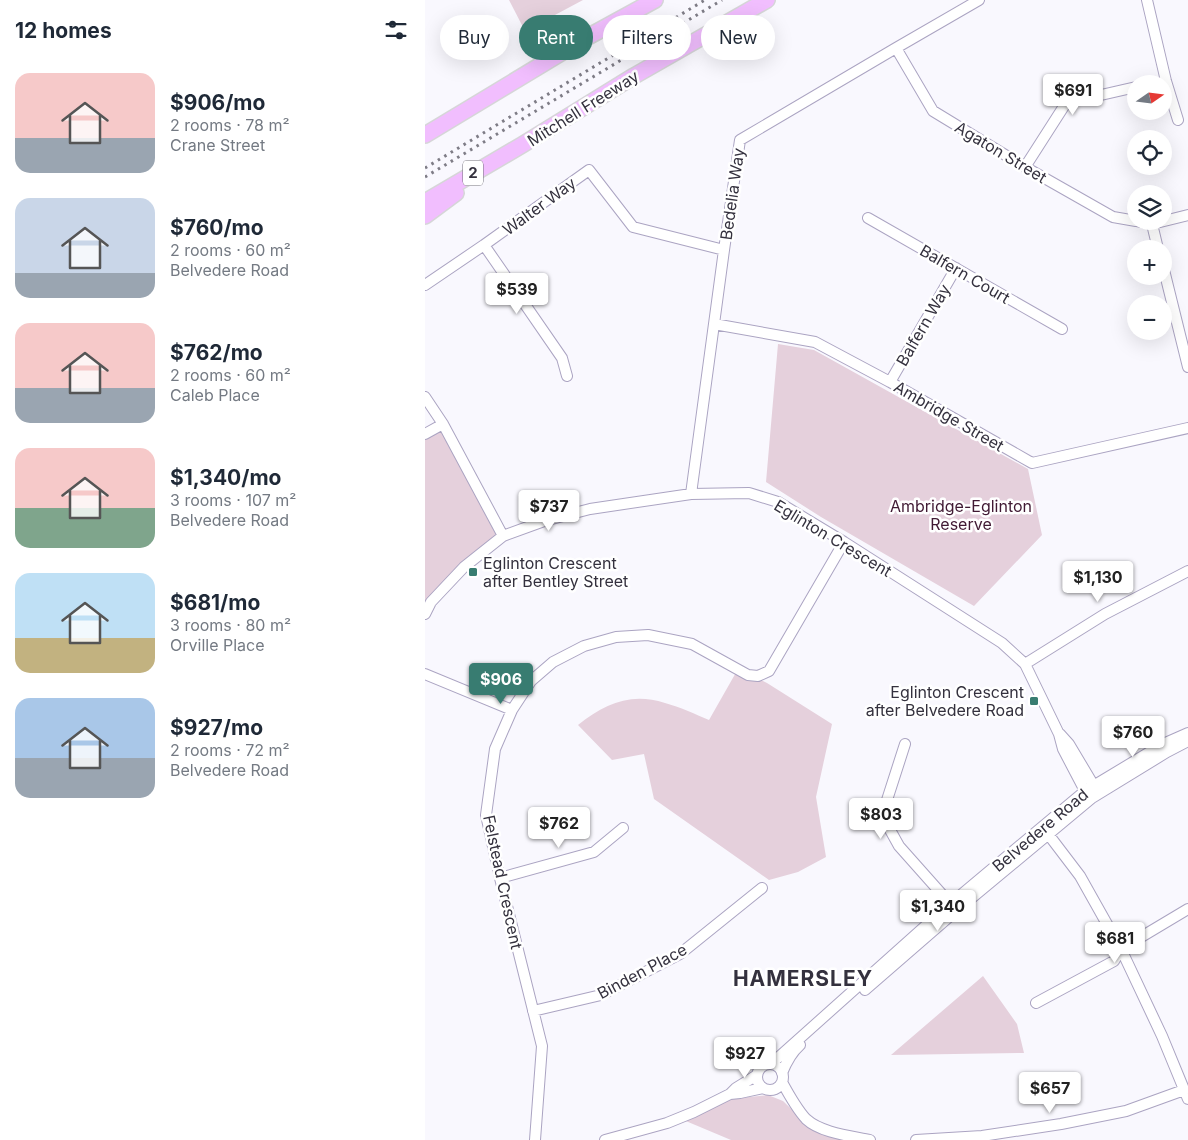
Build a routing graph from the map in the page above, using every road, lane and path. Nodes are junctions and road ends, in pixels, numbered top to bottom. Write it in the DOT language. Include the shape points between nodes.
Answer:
graph roads {
  1 [pos="655,0"];
  2 [pos="767,0"];
  3 [pos="979,0"];
  4 [pos="1147,0"];
  5 [pos="896,48"];
  6 [pos="1165,75"];
  7 [pos="1127,90"];
  8 [pos="1173,104"];
  9 [pos="1178,120"];
  10 [pos="425,135"];
  11 [pos="522,145"];
  12 [pos="1025,167"];
  13 [pos="425,202"];
  14 [pos="1188,215"];
  15 [pos="425,216"];
  16 [pos="868,218"];
  17 [pos="1127,219"];
  18 [pos="1172,219"];
  19 [pos="484,245"];
  20 [pos="724,250"];
  21 [pos="956,268"];
  22 [pos="425,284"];
  23 [pos="1168,285"];
  24 [pos="714,324"];
  25 [pos="1062,329"];
  26 [pos="1188,367"];
  27 [pos="567,376"];
  28 [pos="890,382"];
  29 [pos="425,397"];
  30 [pos="443,424"];
  31 [pos="1188,428"];
  32 [pos="425,434"];
  33 [pos="691,494"];
  34 [pos="503,536"];
  35 [pos="844,542"];
  36 [pos="1188,572"];
  37 [pos="425,614"];
  38 [pos="1025,664"];
  39 [pos="425,674"];
  40 [pos="512,710"];
  41 [pos="1188,733"];
  42 [pos="1188,741"];
  43 [pos="905,744"];
  44 [pos="1092,792"];
  45 [pos="623,828"];
  46 [pos="1045,831"];
  47 [pos="500,878"];
  48 [pos="762,888"];
  49 [pos="953,907"];
  50 [pos="1188,909"];
  51 [pos="1121,949"];
  52 [pos="1036,1003"];
  53 [pos="533,1011"];
  54 [pos="771,1064"];
  55 [pos="757,1075"];
  56 [pos="782,1078"];
  57 [pos="1184,1078"];
  58 [pos="766,1089"];
  59 [pos="730,1094"];
  60 [pos="1186,1095"];
  61 [pos="793,1102"];
  62 [pos="535,1140"];
  63 [pos="605,1140"];
  64 [pos="870,1140"];
  65 [pos="916,1140"];
  1 -- 10 [label="highway"];
  2 -- 11 [label="highway, Mitchell Freeway / 2"];
  3 -- 5 [label="street, Bedelia Way"];
  4 -- 6 [label="street"];
  5 -- 12 [label="street, Agaton Street" via="933,112"];
  5 -- 20 [label="street, Bedelia Way" via="740,140"];
  7 -- 12 [label="street" via="1066,103"];
  8 -- 9 [label="street"];
  11 -- 13 [label="highway, Mitchell Freeway / 2"];
  11 -- 15 [label="highway"];
  12 -- 17 [label="street, Agaton Street" via="1113,217"];
  14 -- 18 [label="street, Agaton Street"];
  16 -- 21 [label="street, Balfern Court"];
  19 -- 20 [label="street, Walter Way" via="589,170 633,227"];
  19 -- 22 [label="street, Walter Way"];
  19 -- 27 [label="street" via="562,358"];
  20 -- 24 [label="street, Bedelia Way"];
  21 -- 25 [label="street, Balfern Court"];
  21 -- 28 [label="street, Balfern Way"];
  23 -- 26 [label="street"];
  24 -- 28 [label="street, Ambridge Street" via="815,342"];
  24 -- 33 [label="street, Bedelia Way"];
  28 -- 31 [label="street, Ambridge Street" via="1032,463"];
  29 -- 30 [label="street"];
  30 -- 32 [label="street"];
  30 -- 34 [label="street"];
  33 -- 34 [label="street, Eglinton Crescent" via="590,509"];
  33 -- 35 [label="street, Eglinton Crescent" via="749,494 778,502"];
  34 -- 37 [label="street, Eglinton Crescent" via="464,567 431,602"];
  35 -- 38 [label="street, Eglinton Crescent" via="1003,643"];
  35 -- 40 [label="street, Felstead Crescent" via="769,671 758,676 748,675 693,644 648,635 616,638 584,646 553,662 531,681"];
  36 -- 38 [label="street" via="1105,614"];
  38 -- 44 [label="street, Eglinton Crescent" via="1063,749"];
  39 -- 40 [label="street"];
  40 -- 47 [label="street, Felstead Crescent" via="495,749 486,815"];
  41 -- 44 [label="street, Belvedere Road" via="1163,744"];
  42 -- 44 [label="street, Belvedere Road"];
  43 -- 49 [label="street" via="887,800 889,828 899,846"];
  44 -- 46 [label="street, Belvedere Road"];
  45 -- 47 [label="street" via="594,852"];
  46 -- 49 [label="street, Belvedere Road"];
  46 -- 51 [label="street" via="1080,876"];
  47 -- 53 [label="street, Felstead Crescent"];
  48 -- 53 [label="street, Binden Place" via="679,954 601,995"];
  49 -- 54 [label="street, Belvedere Road"];
  49 -- 56 [label="street, Belvedere Road" via="881,976 796,1048 786,1063"];
  50 -- 51 [label="street"];
  51 -- 52 [label="street" via="1114,960"];
  51 -- 57 [label="street"];
  53 -- 62 [label="street, Felstead Crescent" via="542,1046"];
  54 -- 55 [label="street" via="762,1067"];
  54 -- 56 [label="street" via="780,1069"];
  55 -- 58 [label="street" via="758,1082"];
  55 -- 59 [label="street"];
  56 -- 58 [label="street" via="779,1086"];
  56 -- 61 [label="street"];
  57 -- 60 [label="street"];
  58 -- 59 [label="street"];
  58 -- 61 [label="street"];
  59 -- 63 [label="street" via="667,1123"];
  60 -- 65 [label="street" via="1061,1124 982,1136"];
  61 -- 64 [label="street" via="807,1120 819,1127"];
}
